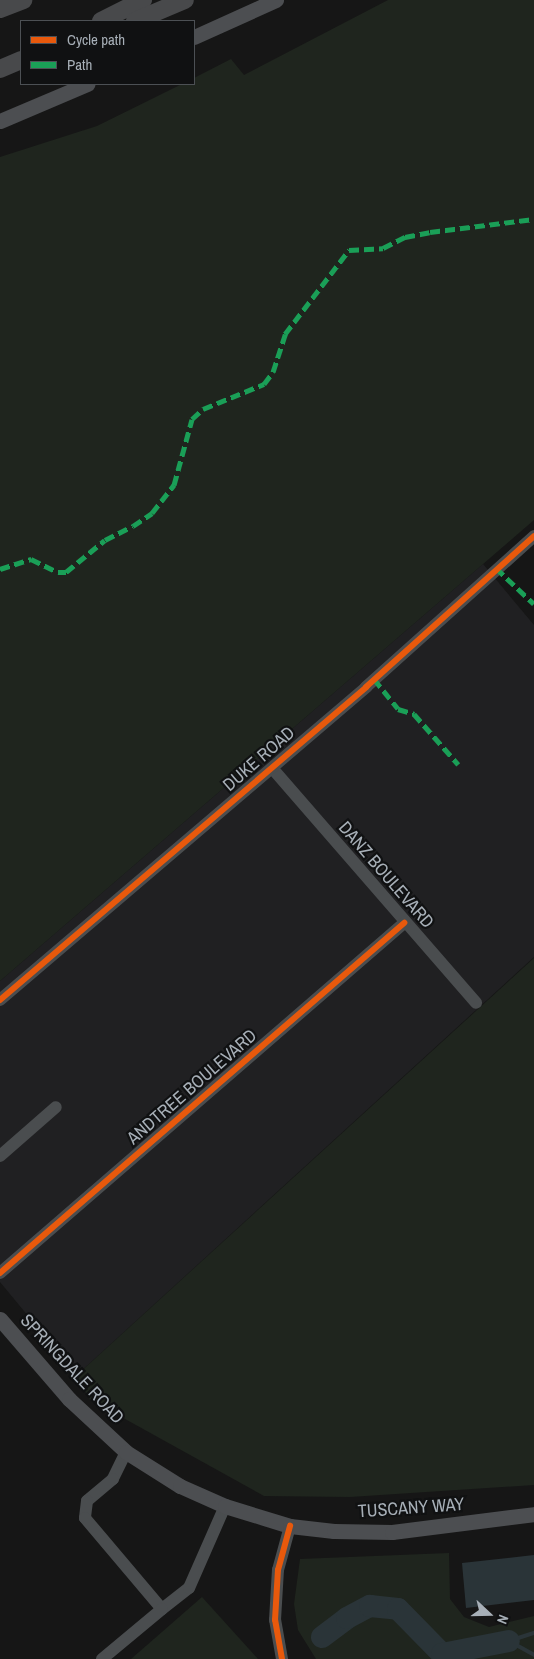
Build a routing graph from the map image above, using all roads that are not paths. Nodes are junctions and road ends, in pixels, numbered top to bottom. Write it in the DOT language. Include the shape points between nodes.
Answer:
graph roads {
  1 [pos="23,0"];
  2 [pos="143,0"];
  3 [pos="185,0"];
  4 [pos="276,0"];
  5 [pos="0,9"];
  6 [pos="103,20"];
  7 [pos="137,20"];
  8 [pos="195,38"];
  9 [pos="20,60"];
  10 [pos="0,69"];
  11 [pos="85,85"];
  12 [pos="0,121"];
  13 [pos="534,536"];
  14 [pos="272,768"];
  15 [pos="404,923"];
  16 [pos="0,1000"];
  17 [pos="476,1003"];
  18 [pos="56,1107"];
  19 [pos="0,1156"];
  20 [pos="0,1273"];
  21 [pos="0,1319"];
  22 [pos="126,1452"];
  23 [pos="224,1506"];
  24 [pos="534,1514"];
  25 [pos="290,1526"];
  26 [pos="162,1609"];
  27 [pos="102,1659"];
  28 [pos="282,1659"];
  1 -- 5 [label="highway"];
  2 -- 6 [label="highway"];
  3 -- 7 [label="highway"];
  4 -- 8 [label="main road"];
  9 -- 10 [label="highway"];
  11 -- 12 [label="main road"];
  13 -- 14 [label="street, DUKE ROAD"];
  14 -- 15 [label="street, DANZ BOULEVARD"];
  14 -- 16 [label="street, DUKE ROAD"];
  15 -- 17 [label="street, DANZ BOULEVARD"];
  15 -- 20 [label="street, ANDTREE BOULEVARD"];
  18 -- 19 [label="street"];
  21 -- 22 [label="main road, SPRINGDALE ROAD" via="69,1399"];
  22 -- 23 [label="main road, SPRINGDALE ROAD" via="180,1486"];
  22 -- 26 [label="street" via="113,1479 87,1501 85,1518"];
  23 -- 25 [label="main road, SPRINGDALE ROAD"];
  23 -- 26 [label="street" via="189,1588"];
  24 -- 25 [label="main road, TUSCANY WAY" via="392,1532 334,1532"];
  25 -- 28 [label="street" via="278,1570 275,1612 278,1650"];
  26 -- 27 [label="street"];
}
